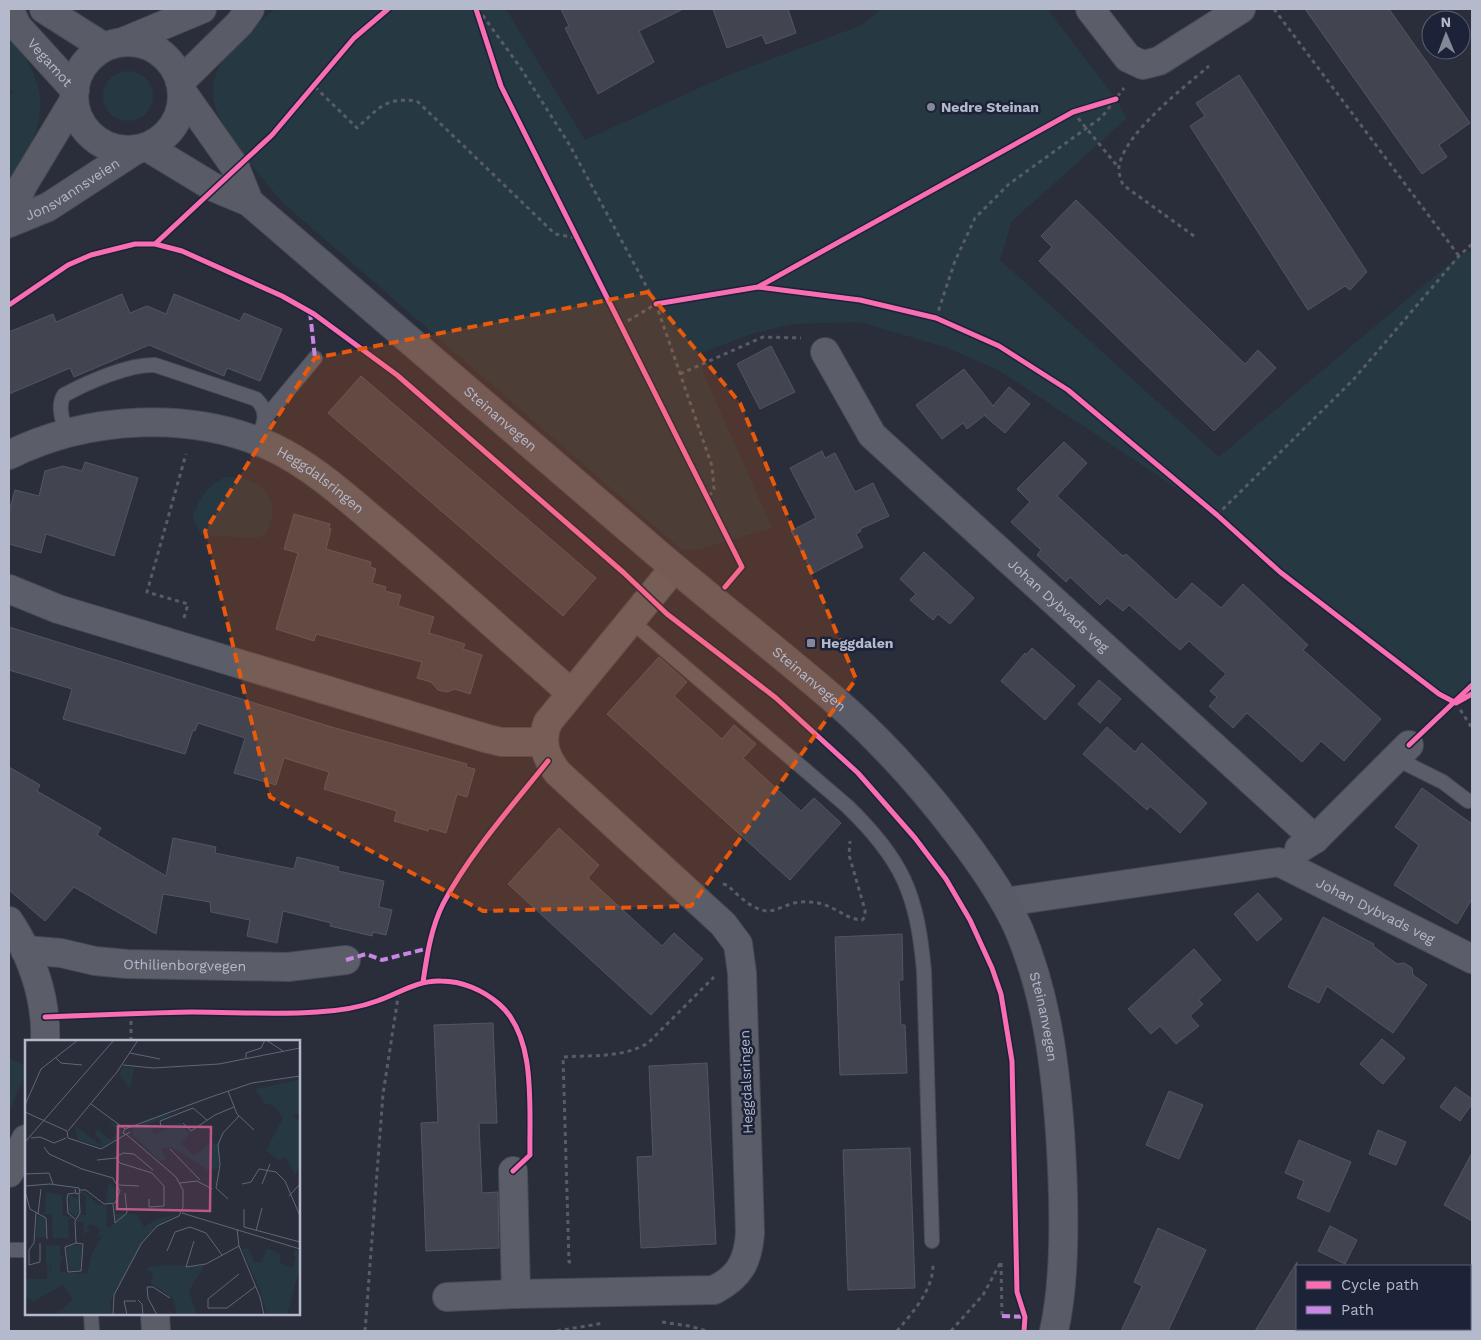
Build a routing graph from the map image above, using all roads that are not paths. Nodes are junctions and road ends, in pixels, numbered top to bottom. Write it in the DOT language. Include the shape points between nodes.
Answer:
graph roads {
  1 [pos="9,9"];
  2 [pos="44,9"];
  3 [pos="202,9"];
  4 [pos="250,9"];
  5 [pos="1090,9"];
  6 [pos="1241,9"];
  7 [pos="115,44"];
  8 [pos="181,88"];
  9 [pos="74,96"];
  10 [pos="140,149"];
  11 [pos="249,202"];
  12 [pos="9,217"];
  13 [pos="9,223"];
  14 [pos="826,352"];
  15 [pos="315,358"];
  16 [pos="261,429"];
  17 [pos="66,433"];
  18 [pos="9,455"];
  19 [pos="674,568"];
  20 [pos="9,590"];
  21 [pos="630,620"];
  22 [pos="571,693"];
  23 [pos="544,742"];
  24 [pos="1402,751"];
  25 [pos="1468,801"];
  26 [pos="1315,839"];
  27 [pos="1279,862"];
  28 [pos="1005,902"];
  29 [pos="9,921"];
  30 [pos="25,950"];
  31 [pos="1472,958"];
  32 [pos="346,960"];
  33 [pos="45,1040"];
  34 [pos="25,1141"];
  35 [pos="513,1171"];
  36 [pos="9,1173"];
  37 [pos="932,1241"];
  38 [pos="9,1250"];
  39 [pos="25,1250"];
  40 [pos="516,1294"];
  41 [pos="447,1297"];
  42 [pos="91,1315"];
  43 [pos="155,1315"];
  44 [pos="92,1331"];
  45 [pos="156,1331"];
  46 [pos="1054,1331"];
  1 -- 9 [label="main road, Vegamot" via="17,26"];
  2 -- 7 [label="main road"];
  3 -- 7 [label="main road"];
  4 -- 8 [label="main road"];
  5 -- 6 [label="street" via="1128,58 1143,65 1159,61"];
  7 -- 8 [label="main road" via="146,44 165,56 178,72"];
  7 -- 9 [label="main road" via="86,60 76,79"];
  8 -- 10 [label="main road" via="180,113 171,131 154,145"];
  8 -- 11 [label="main road, Steinanvegen" via="236,167"];
  9 -- 10 [label="main road" via="78,119 92,138 109,148"];
  9 -- 12 [label="main road, Jonsvannsveien" via="23,185"];
  10 -- 11 [label="main road, Steinanvegen"];
  10 -- 13 [label="main road, Jonsvannsveien" via="48,208"];
  11 -- 19 [label="main road, Steinanvegen"];
  14 -- 26 [label="street, Johan Dybvads veg" via="872,435"];
  15 -- 16 [label="lane"];
  16 -- 17 [label="street, Heggdalsringen" via="137,422"];
  16 -- 17 [label="lane" via="265,409 256,399 155,365 145,365 64,394 60,409"];
  16 -- 22 [label="street, Heggdalsringen" via="406,546"];
  17 -- 18 [label="street, Heggdalsringen"];
  19 -- 21 [label="street"];
  19 -- 28 [label="main road, Steinanvegen" via="848,711 902,765 975,855"];
  20 -- 23 [label="street" via="58,610 485,738 500,742"];
  21 -- 22 [label="street"];
  21 -- 37 [label="lane" via="866,824 894,860 908,887 920,934"];
  22 -- 23 [label="street" via="548,722"];
  23 -- 40 [label="street, Heggdalsringen" via="548,761 558,773 699,902 738,944 742,973 750,1232 745,1264 727,1283 714,1290"];
  24 -- 25 [label="lane"];
  24 -- 26 [label="street"];
  26 -- 27 [label="street"];
  27 -- 28 [label="street"];
  27 -- 31 [label="street, Johan Dybvads veg"];
  28 -- 46 [label="main road, Steinanvegen" via="1022,938 1044,1008 1057,1094 1062,1216"];
  29 -- 30 [label="street"];
  30 -- 32 [label="street, Othilienborgvegen" via="127,964 288,967"];
  30 -- 33 [label="street" via="40,993"];
  34 -- 36 [label="street"];
  35 -- 40 [label="street"];
  38 -- 39 [label="lane"];
  40 -- 41 [label="street, Heggdalsringen"];
  42 -- 44 [label="lane"];
  43 -- 45 [label="street"];
}
